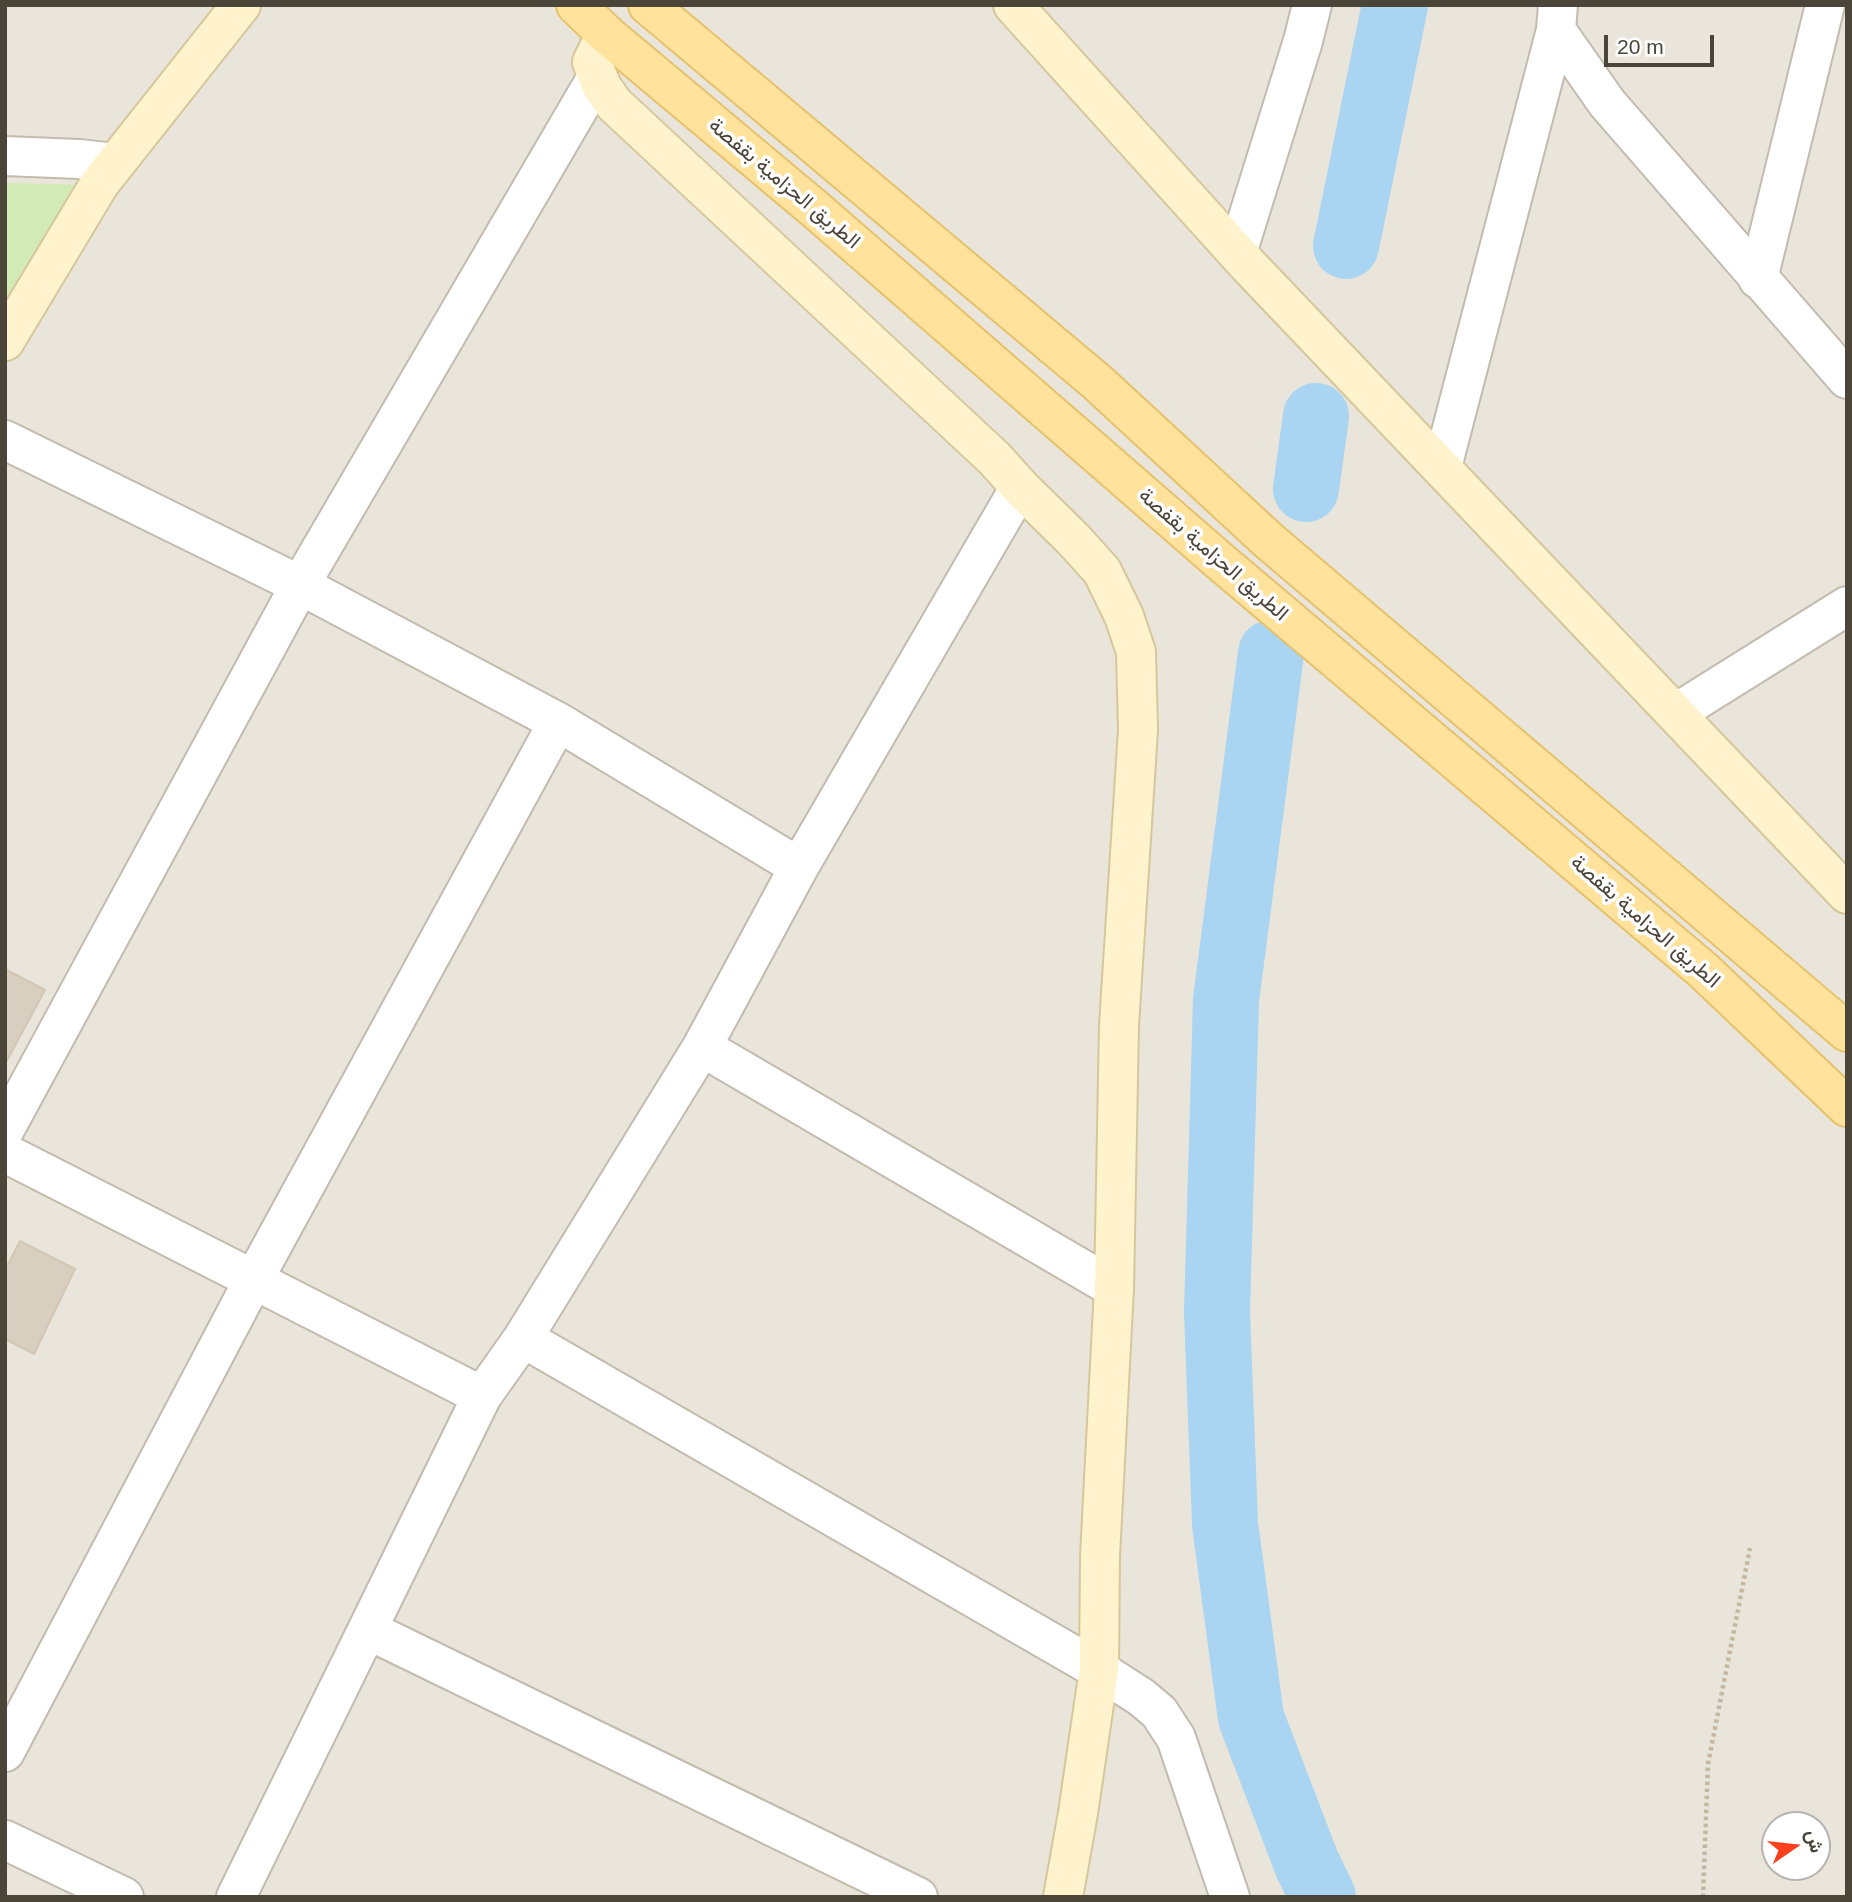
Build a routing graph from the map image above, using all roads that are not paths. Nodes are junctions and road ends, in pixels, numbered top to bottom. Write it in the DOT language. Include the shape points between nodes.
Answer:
graph roads {
  1 [pos="241,5"];
  2 [pos="576,5"];
  3 [pos="648,5"];
  4 [pos="1013,5"];
  5 [pos="1312,5"];
  6 [pos="1825,5"];
  7 [pos="1557,18"];
  8 [pos="606,34"];
  9 [pos="597,77"];
  10 [pos="5,156"];
  11 [pos="115,163"];
  12 [pos="1237,253"];
  13 [pos="1758,279"];
  14 [pos="5,341"];
  15 [pos="1847,379"];
  16 [pos="5,440"];
  17 [pos="1442,467"];
  18 [pos="1020,487"];
  19 [pos="300,585"];
  20 [pos="1847,606"];
  21 [pos="1676,713"];
  22 [pos="558,722"];
  23 [pos="799,867"];
  24 [pos="1847,894"];
  25 [pos="1847,1032"];
  26 [pos="702,1047"];
  27 [pos="1847,1107"];
  28 [pos="5,1129"];
  29 [pos="5,1153"];
  30 [pos="254,1279"];
  31 [pos="1114,1288"];
  32 [pos="523,1338"];
  33 [pos="482,1396"];
  34 [pos="368,1630"];
  35 [pos="1099,1670"];
  36 [pos="5,1752"];
  37 [pos="5,1840"];
  38 [pos="124,1897"];
  39 [pos="236,1897"];
  40 [pos="918,1897"];
  41 [pos="1063,1897"];
  42 [pos="1230,1897"];
  1 -- 11 [label="street"];
  2 -- 8 [label="main road, الطريق الحزامية بقفصة"];
  3 -- 25 [label="main road" via="1097,382 1268,540"];
  4 -- 12 [label="street"];
  5 -- 12 [label="street"];
  6 -- 13 [label="street"];
  7 -- 13 [label="street" via="1606,103"];
  7 -- 17 [label="street"];
  8 -- 9 [label="street" via="593,57"];
  8 -- 27 [label="main road, الطريق الحزامية بقفصة" via="1704,971"];
  9 -- 18 [label="street" via="614,104"];
  9 -- 19 [label="street"];
  10 -- 11 [label="street"];
  11 -- 14 [label="street"];
  12 -- 17 [label="street"];
  13 -- 15 [label="street"];
  16 -- 19 [label="street"];
  17 -- 21 [label="street"];
  18 -- 23 [label="street"];
  18 -- 31 [label="street" via="1102,571 1136,652 1138,730 1119,1025"];
  19 -- 22 [label="street"];
  19 -- 28 [label="street"];
  20 -- 21 [label="street"];
  21 -- 24 [label="street"];
  22 -- 23 [label="street"];
  22 -- 30 [label="street"];
  23 -- 26 [label="street"];
  26 -- 31 [label="street"];
  26 -- 32 [label="street"];
  29 -- 30 [label="street"];
  30 -- 33 [label="street"];
  30 -- 36 [label="street"];
  31 -- 35 [label="street"];
  32 -- 33 [label="street"];
  32 -- 35 [label="street"];
  33 -- 34 [label="street"];
  34 -- 39 [label="street"];
  34 -- 40 [label="street"];
  35 -- 41 [label="street"];
  35 -- 42 [label="street" via="1141,1697 1177,1738"];
  37 -- 38 [label="street"];
}
